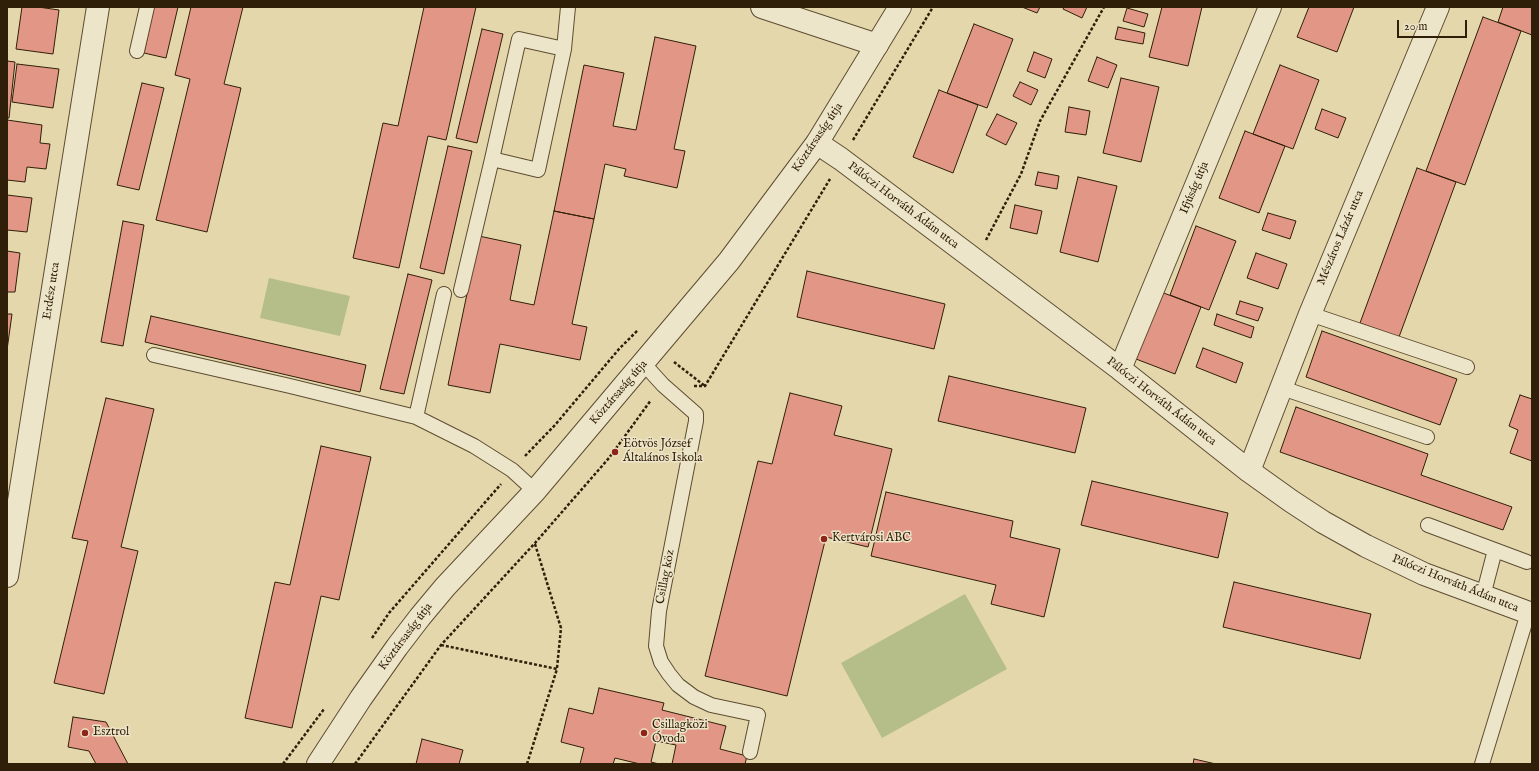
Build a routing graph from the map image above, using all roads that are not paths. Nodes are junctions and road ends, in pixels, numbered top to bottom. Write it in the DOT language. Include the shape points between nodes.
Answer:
graph roads {
  1 [pos="98,7"];
  2 [pos="147,7"];
  3 [pos="568,7"];
  4 [pos="762,7"];
  5 [pos="900,7"];
  6 [pos="1270,7"];
  7 [pos="1438,7"];
  8 [pos="877,45"];
  9 [pos="564,49"];
  10 [pos="137,51"];
  11 [pos="817,143"];
  12 [pos="492,159"];
  13 [pos="461,290"];
  14 [pos="444,294"];
  15 [pos="1310,314"];
  16 [pos="154,355"];
  17 [pos="644,364"];
  18 [pos="1467,367"];
  19 [pos="1120,369"];
  20 [pos="1282,388"];
  21 [pos="416,417"];
  22 [pos="1427,437"];
  23 [pos="1249,471"];
  24 [pos="535,491"];
  25 [pos="1428,525"];
  26 [pos="1495,550"];
  27 [pos="1527,562"];
  28 [pos="7,576"];
  29 [pos="1483,596"];
  30 [pos="1530,614"];
  31 [pos="750,752"];
  32 [pos="318,764"];
  33 [pos="1482,764"];
  1 -- 28 [label="street, Erdész utca"];
  2 -- 10 [label="lane"];
  3 -- 9 [label="lane"];
  4 -- 8 [label="street"];
  5 -- 8 [label="street, Köztársaság útja"];
  6 -- 19 [label="street, Ifjúság útja"];
  7 -- 15 [label="street, Mészáros Lázár utca"];
  8 -- 11 [label="street, Köztársaság útja"];
  9 -- 12 [label="lane" via="519,39"];
  9 -- 12 [label="lane" via="538,170"];
  11 -- 17 [label="street, Köztársaság útja" via="729,261"];
  11 -- 19 [label="street, Pálóczi Horváth Ádám utca"];
  12 -- 13 [label="lane"];
  14 -- 21 [label="lane"];
  15 -- 18 [label="lane"];
  15 -- 20 [label="street, Mészáros Lázár utca"];
  16 -- 21 [label="lane"];
  17 -- 24 [label="street, Köztársaság útja"];
  17 -- 31 [label="lane, Csillag köz" via="696,414 659,611 656,646 661,662 669,674 678,685 694,697 711,705 758,715"];
  19 -- 23 [label="street, Pálóczi Horváth Ádám utca"];
  20 -- 22 [label="lane"];
  20 -- 23 [label="street, Mészáros Lázár utca"];
  21 -- 24 [label="lane" via="474,446 512,470"];
  23 -- 29 [label="street, Pálóczi Horváth Ádám utca" via="1323,522 1360,543 1424,574"];
  24 -- 32 [label="street, Köztársaság útja" via="420,617 361,698"];
  25 -- 26 [label="lane"];
  26 -- 27 [label="lane"];
  26 -- 29 [label="lane"];
  29 -- 30 [label="street, Pálóczi Horváth Ádám utca"];
  30 -- 33 [label="lane"];
}
